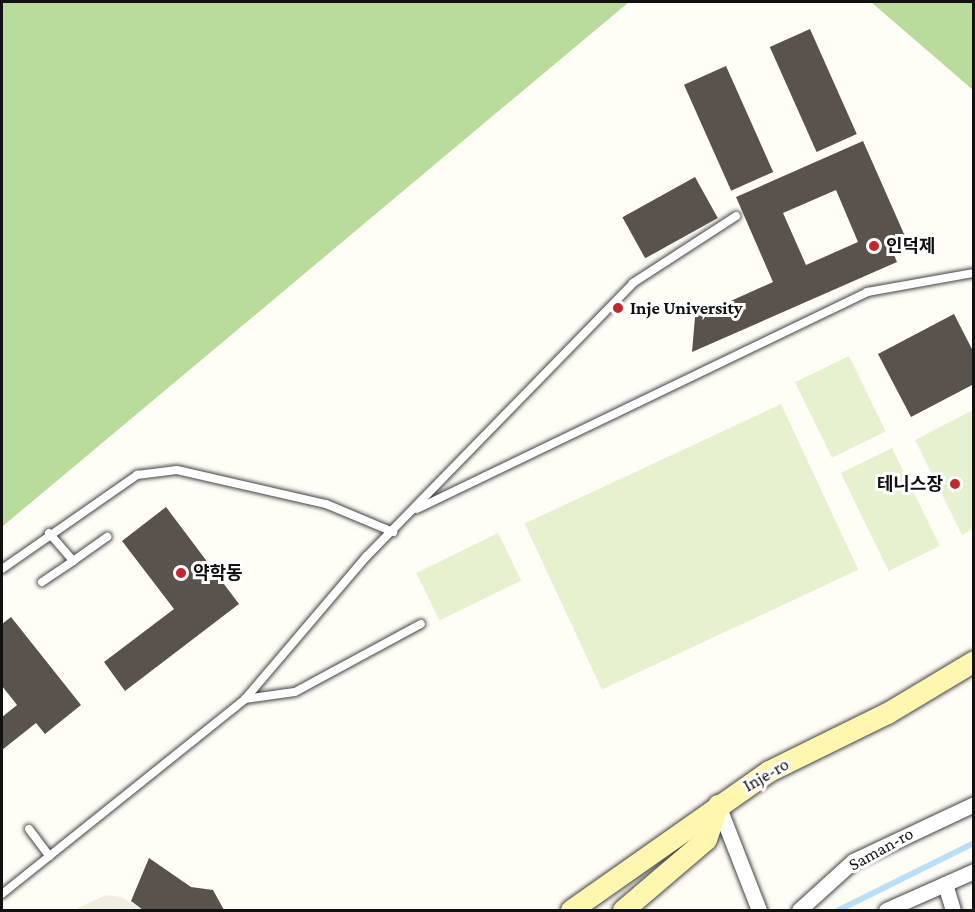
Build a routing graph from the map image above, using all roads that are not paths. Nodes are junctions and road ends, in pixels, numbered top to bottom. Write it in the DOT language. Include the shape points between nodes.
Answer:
graph roads {
  1 [pos="736,216"];
  2 [pos="974,273"];
  3 [pos="413,511"];
  4 [pos="393,532"];
  5 [pos="49,533"];
  6 [pos="107,537"];
  7 [pos="73,561"];
  8 [pos="2,568"];
  9 [pos="42,582"];
  10 [pos="421,624"];
  11 [pos="974,661"];
  12 [pos="244,699"];
  13 [pos="974,804"];
  14 [pos="718,806"];
  15 [pos="29,829"];
  16 [pos="49,856"];
  17 [pos="974,871"];
  18 [pos="945,884"];
  19 [pos="2,894"];
  20 [pos="573,910"];
  21 [pos="623,910"];
  22 [pos="759,910"];
  23 [pos="799,910"];
  24 [pos="886,910"];
  25 [pos="954,910"];
  1 -- 3 [label="lane" via="633,283"];
  2 -- 3 [label="lane" via="867,292"];
  3 -- 4 [label="lane"];
  4 -- 5 [label="lane" via="326,504 177,470 137,475"];
  4 -- 12 [label="lane"];
  5 -- 7 [label="lane"];
  5 -- 8 [label="lane"];
  6 -- 7 [label="lane"];
  7 -- 9 [label="lane"];
  10 -- 12 [label="lane" via="295,692"];
  11 -- 14 [label="main road, Inje-ro" via="887,714 769,771"];
  12 -- 16 [label="lane"];
  13 -- 23 [label="street, Saman-ro" via="853,861"];
  14 -- 20 [label="main road, Inje-ro"];
  14 -- 21 [label="main road" via="706,839"];
  14 -- 22 [label="street"];
  15 -- 16 [label="lane"];
  16 -- 19 [label="lane"];
  17 -- 18 [label="street"];
  18 -- 24 [label="street"];
  18 -- 25 [label="street"];
}
